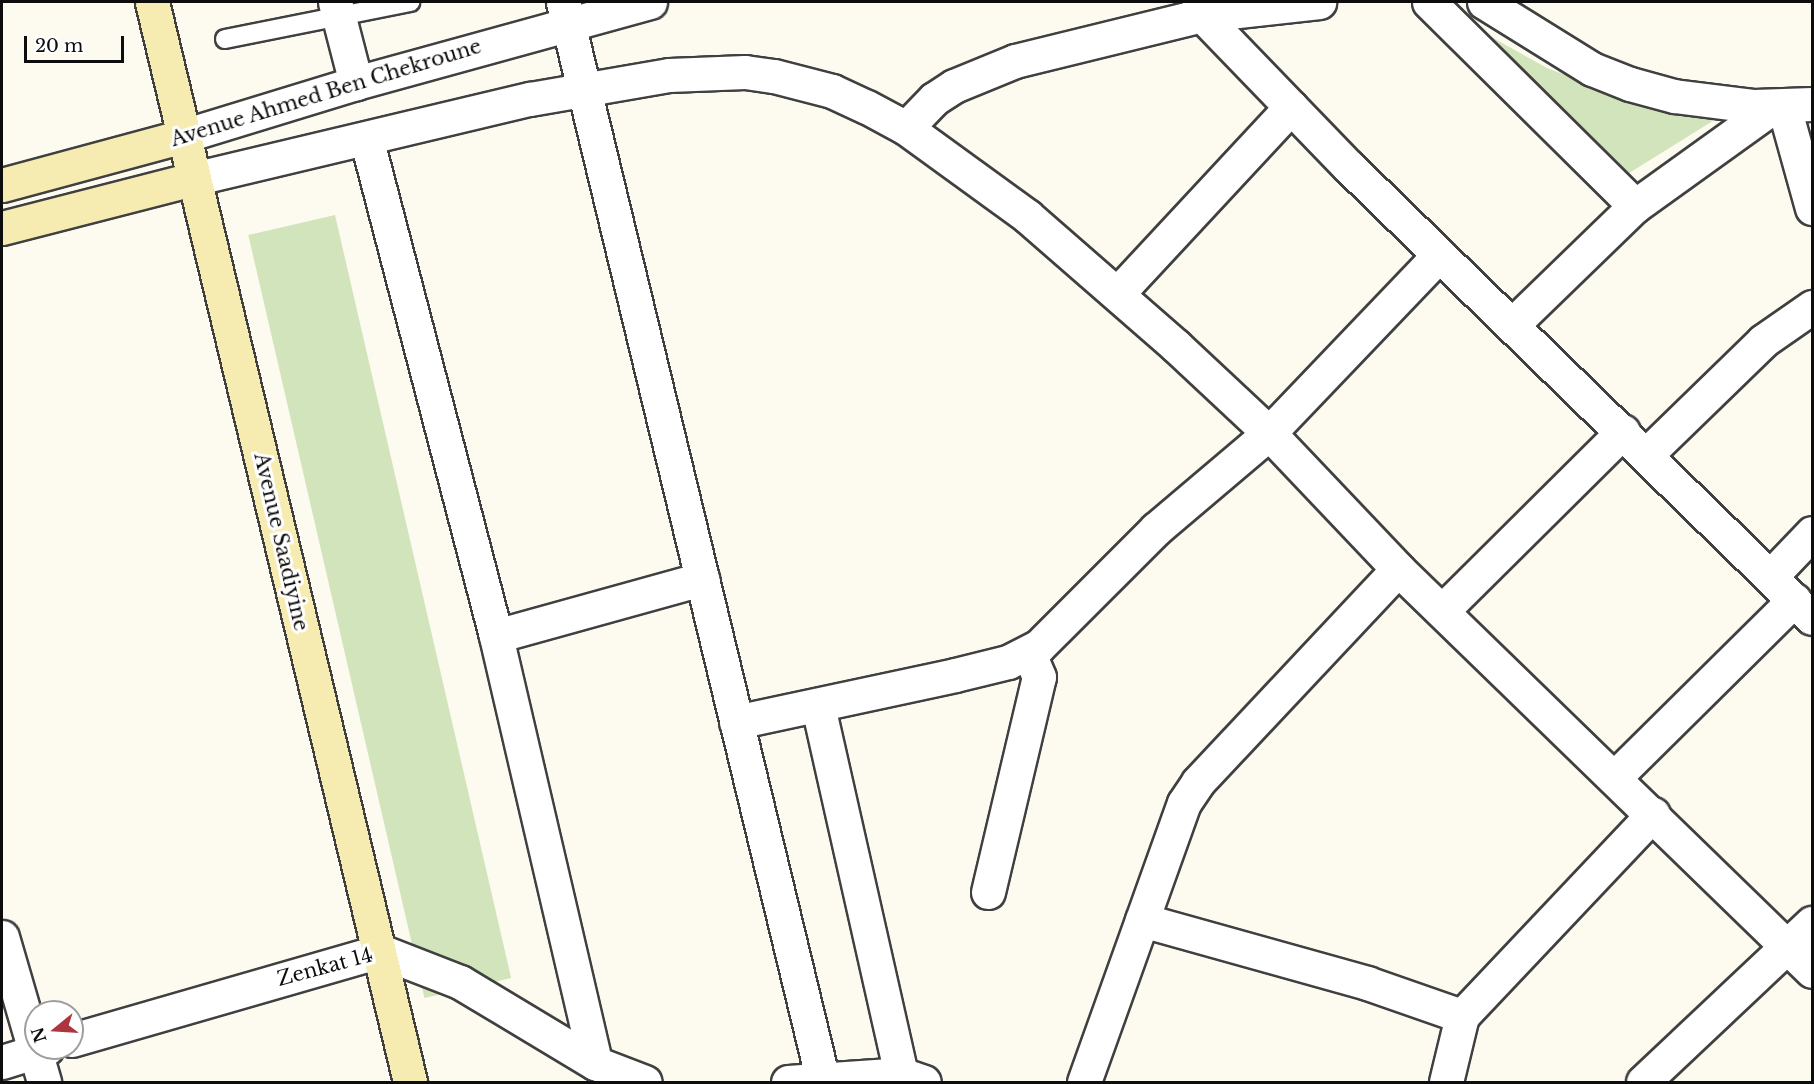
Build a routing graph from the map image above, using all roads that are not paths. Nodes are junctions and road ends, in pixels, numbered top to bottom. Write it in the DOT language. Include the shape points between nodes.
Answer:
graph roads {
  1 [pos="152,2"];
  2 [pos="410,2"];
  3 [pos="650,2"];
  4 [pos="1319,2"];
  5 [pos="1429,2"];
  6 [pos="1484,2"];
  7 [pos="1201,8"];
  8 [pos="337,9"];
  9 [pos="565,12"];
  10 [pos="225,39"];
  11 [pos="356,83"];
  12 [pos="584,87"];
  13 [pos="1790,106"];
  14 [pos="1291,107"];
  15 [pos="906,128"];
  16 [pos="183,136"];
  17 [pos="367,141"];
  18 [pos="193,179"];
  19 [pos="2,185"];
  20 [pos="1635,206"];
  21 [pos="1812,208"];
  22 [pos="2,228"];
  23 [pos="1439,255"];
  24 [pos="1118,294"];
  25 [pos="1812,307"];
  26 [pos="1512,325"];
  27 [pos="1623,431"];
  28 [pos="1269,433"];
  29 [pos="1647,454"];
  30 [pos="1812,532"];
  31 [pos="1398,569"];
  32 [pos="1770,577"];
  33 [pos="702,579"];
  34 [pos="1803,609"];
  35 [pos="1443,611"];
  36 [pos="496,636"];
  37 [pos="1029,653"];
  38 [pos="818,706"];
  39 [pos="736,722"];
  40 [pos="1615,777"];
  41 [pos="1653,814"];
  42 [pos="988,892"];
  43 [pos="1142,920"];
  44 [pos="1812,923"];
  45 [pos="2,937"];
  46 [pos="1787,946"];
  47 [pos="380,951"];
  48 [pos="1812,971"];
  49 [pos="24,1001"];
  50 [pos="1462,1016"];
  51 [pos="84,1037"];
  52 [pos="24,1055"];
  53 [pos="42,1060"];
  54 [pos="2,1062"];
  55 [pos="595,1063"];
  56 [pos="822,1077"];
  57 [pos="912,1078"];
  58 [pos="44,1083"];
  59 [pos="410,1083"];
  60 [pos="645,1083"];
  61 [pos="788,1083"];
  62 [pos="1084,1083"];
  63 [pos="1446,1083"];
  64 [pos="1643,1083"];
  1 -- 16 [label="main road, Avenue Saadiyine"];
  2 -- 8 [label="lane"];
  3 -- 9 [label="street, Avenue Ahmed Ben Chekroune"];
  4 -- 7 [label="street"];
  5 -- 20 [label="street"];
  6 -- 13 [label="street" via="1592,69 1630,84 1674,96"];
  7 -- 14 [label="street"];
  7 -- 15 [label="street" via="1015,61 954,86 934,99"];
  8 -- 10 [label="lane"];
  8 -- 11 [label="street"];
  9 -- 11 [label="street, Avenue Ahmed Ben Chekroune"];
  9 -- 12 [label="street"];
  11 -- 16 [label="street, Avenue Ahmed Ben Chekroune"];
  12 -- 15 [label="street" via="669,75 754,73 832,91"];
  12 -- 17 [label="street"];
  12 -- 33 [label="street"];
  13 -- 20 [label="street"];
  13 -- 21 [label="street"];
  14 -- 23 [label="street"];
  14 -- 24 [label="street"];
  15 -- 24 [label="street" via="1027,216"];
  16 -- 18 [label="main road, Avenue Saadiyine"];
  16 -- 19 [label="main road, Avenue Ahmed Ben Chekroune"];
  17 -- 18 [label="street"];
  17 -- 36 [label="street"];
  18 -- 22 [label="main road"];
  18 -- 47 [label="main road, Avenue Saadiyine"];
  20 -- 26 [label="street"];
  23 -- 26 [label="street"];
  23 -- 28 [label="street"];
  24 -- 28 [label="street"];
  25 -- 29 [label="street" via="1763,341"];
  26 -- 27 [label="street"];
  27 -- 29 [label="street"];
  27 -- 35 [label="street"];
  28 -- 31 [label="street"];
  28 -- 37 [label="street" via="1156,529 1057,630"];
  29 -- 32 [label="street"];
  30 -- 32 [label="street"];
  31 -- 35 [label="street"];
  31 -- 43 [label="street" via="1198,782 1184,803"];
  32 -- 34 [label="street"];
  33 -- 36 [label="street"];
  33 -- 39 [label="street"];
  34 -- 40 [label="street"];
  35 -- 40 [label="street"];
  36 -- 55 [label="street"];
  37 -- 38 [label="street" via="955,675"];
  37 -- 42 [label="street" via="1039,677"];
  38 -- 39 [label="street"];
  38 -- 57 [label="street"];
  39 -- 56 [label="street"];
  40 -- 41 [label="street"];
  41 -- 46 [label="street"];
  41 -- 50 [label="street"];
  43 -- 50 [label="street" via="1355,980"];
  43 -- 62 [label="street"];
  44 -- 46 [label="street"];
  45 -- 49 [label="street"];
  46 -- 48 [label="street"];
  46 -- 64 [label="street"];
  47 -- 51 [label="street, Zenkat 14"];
  47 -- 55 [label="street, Zenkat 14" via="460,982"];
  47 -- 59 [label="main road, Avenue Saadiyine"];
  50 -- 63 [label="street"];
  52 -- 54 [label="street"];
  53 -- 58 [label="street"];
  55 -- 60 [label="street, Zenkat 14"];
  56 -- 57 [label="street"];
  56 -- 61 [label="street"];
}
